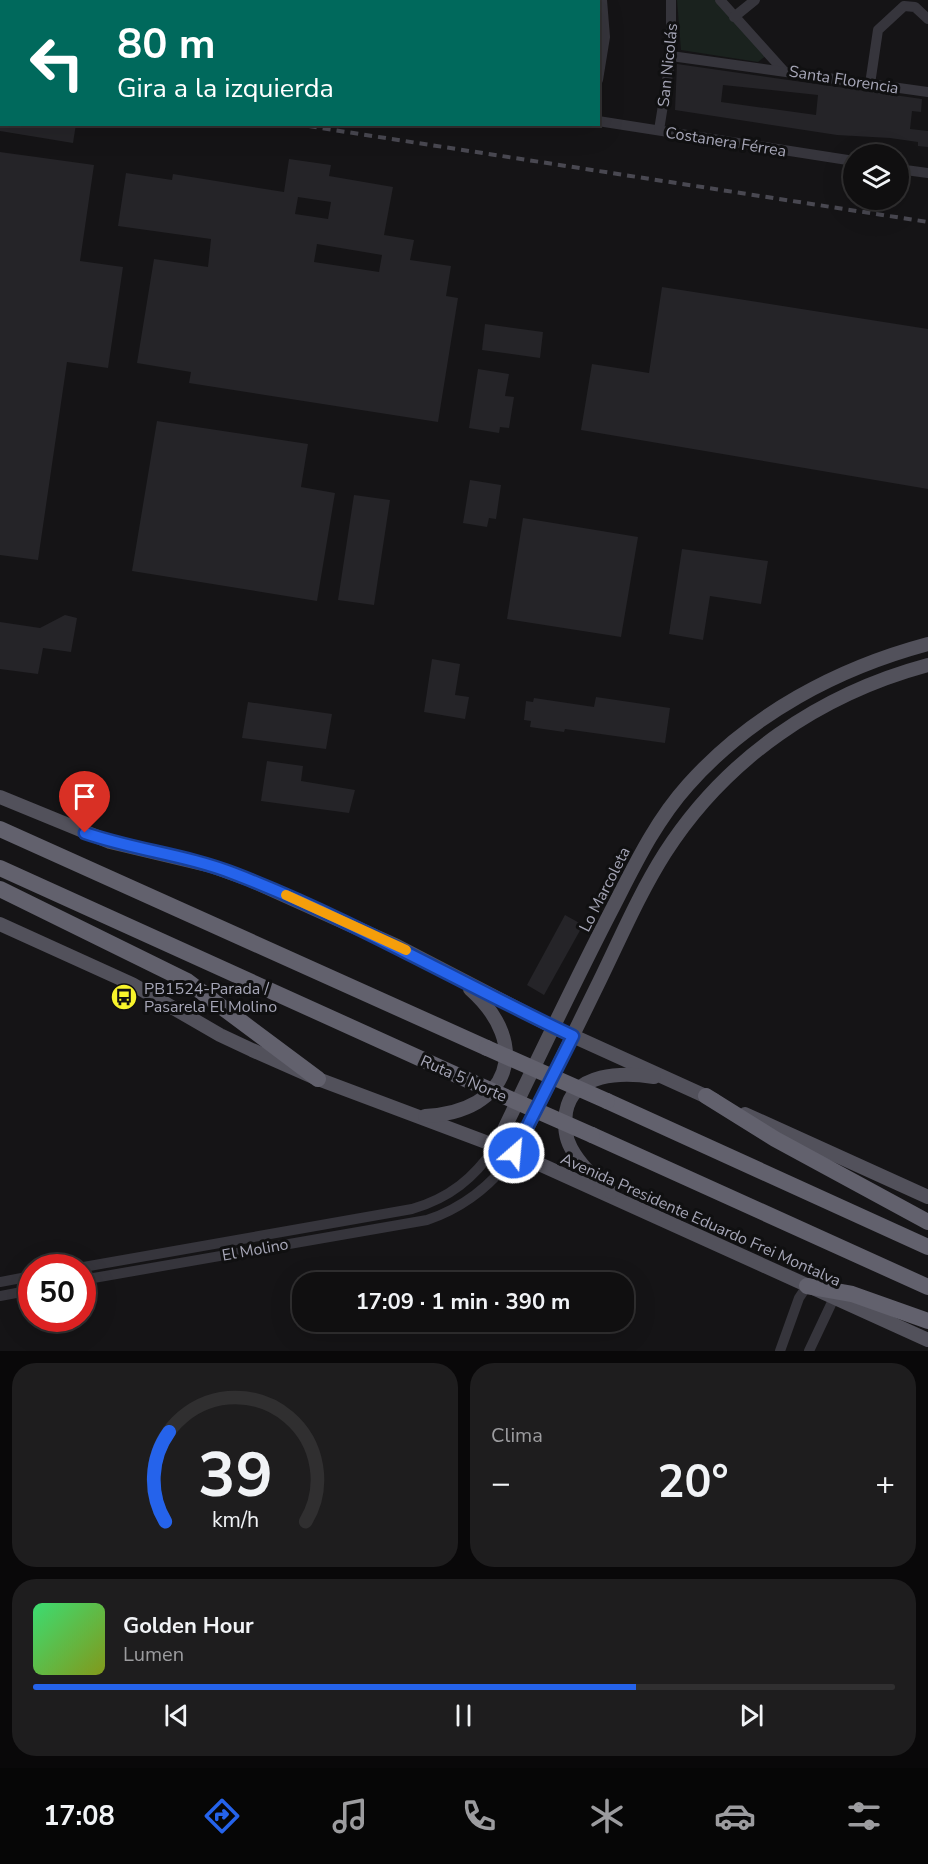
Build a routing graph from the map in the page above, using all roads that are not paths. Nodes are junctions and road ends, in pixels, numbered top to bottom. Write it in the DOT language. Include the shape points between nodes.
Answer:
graph roads {
  1 [pos="602,0"];
  2 [pos="671,0"];
  3 [pos="720,0"];
  4 [pos="755,0"];
  5 [pos="734,17"];
  6 [pos="928,19"];
  7 [pos="671,56"];
  8 [pos="600,68"];
  9 [pos="783,70"];
  10 [pos="870,84"];
  11 [pos="928,92"];
  12 [pos="600,121"];
  13 [pos="659,130"];
  14 [pos="843,159"];
  15 [pos="909,170"];
  16 [pos="928,173"];
  17 [pos="928,644"];
  18 [pos="928,665"];
  19 [pos="0,797"];
  20 [pos="0,828"];
  21 [pos="0,868"];
  22 [pos="0,889"];
  23 [pos="0,924"];
  24 [pos="455,976"];
  25 [pos="553,1027"];
  26 [pos="573,1036"];
  27 [pos="318,1078"];
  28 [pos="668,1079"];
  29 [pos="706,1096"];
  30 [pos="417,1116"];
  31 [pos="496,1146"];
  32 [pos="514,1153"];
  33 [pos="928,1197"];
  34 [pos="620,1200"];
  35 [pos="383,1214"];
  36 [pos="928,1222"];
  37 [pos="928,1247"];
  38 [pos="96,1265"];
  39 [pos="96,1278"];
  40 [pos="18,1279"];
  41 [pos="0,1282"];
  42 [pos="807,1286"];
  43 [pos="928,1287"];
  44 [pos="18,1293"];
  45 [pos="0,1296"];
  46 [pos="834,1298"];
  47 [pos="928,1321"];
  48 [pos="928,1340"];
  49 [pos="780,1351"];
  50 [pos="809,1351"];
  1 -- 8 [label="street" via="605,37"];
  2 -- 7 [label="street, San Nicolás"];
  3 -- 5 [label="street, Santa Florencia"];
  4 -- 5 [label="street"];
  5 -- 9 [label="street, Santa Florencia"];
  6 -- 10 [label="street" via="915,7 904,6 878,30"];
  7 -- 9 [label="street"];
  7 -- 13 [label="street, San Nicolás"];
  9 -- 10 [label="street, Santa Florencia"];
  10 -- 11 [label="street, Santa Florencia"];
  12 -- 13 [label="street, Costanera Férrea"];
  13 -- 14 [label="street, Costanera Férrea"];
  15 -- 16 [label="street"];
  17 -- 25 [label="main road, Lo Marcoleta" via="863,664 798,697 751,728 688,785 645,844"];
  18 -- 26 [label="main road" via="873,682 809,714 766,742 714,790 685,824 650,879"];
  19 -- 24 [label="main road" via="110,842 234,873"];
  20 -- 37 [label="highway, bridge"];
  21 -- 43 [label="highway, Ruta 5 Norte, bridge"];
  22 -- 27 [label="highway" via="187,981"];
  23 -- 27 [label="main road, Avenida Presidente Eduardo Frei Montalva" via="132,984 224,1037"];
  24 -- 25 [label="main road"];
  24 -- 30 [label="main road" via="496,1017 506,1045 504,1065 497,1084 477,1104 459,1112"];
  25 -- 26 [label="main road"];
  25 -- 31 [label="main road, Lo Marcoleta"];
  26 -- 28 [label="main road"];
  26 -- 32 [label="main road"];
  27 -- 30 [label="main road, Avenida Presidente Eduardo Frei Montalva"];
  28 -- 29 [label="main road"];
  28 -- 34 [label="main road" via="601,1077 582,1087 569,1102 565,1123 572,1150"];
  29 -- 33 [label="main road"];
  29 -- 36 [label="highway" via="775,1140"];
  30 -- 31 [label="main road, Avenida Presidente Eduardo Frei Montalva"];
  31 -- 32 [label="main road, Avenida Presidente Eduardo Frei Montalva"];
  31 -- 35 [label="street, Lo Marcoleta" via="476,1173 452,1192 426,1205"];
  32 -- 34 [label="main road, Avenida Presidente Eduardo Frei Montalva"];
  32 -- 39 [label="street, El Molino" via="471,1197 428,1220"];
  34 -- 42 [label="main road, Avenida Presidente Eduardo Frei Montalva"];
  35 -- 38 [label="street, El Molino"];
  40 -- 41 [label="street"];
  42 -- 46 [label="main road, Avenida Presidente Eduardo Frei Montalva"];
  42 -- 47 [label="highway" via="859,1297"];
  42 -- 49 [label="street"];
  44 -- 45 [label="street"];
  46 -- 48 [label="main road, Avenida Presidente Eduardo Frei Montalva"];
  46 -- 50 [label="street"];
}
